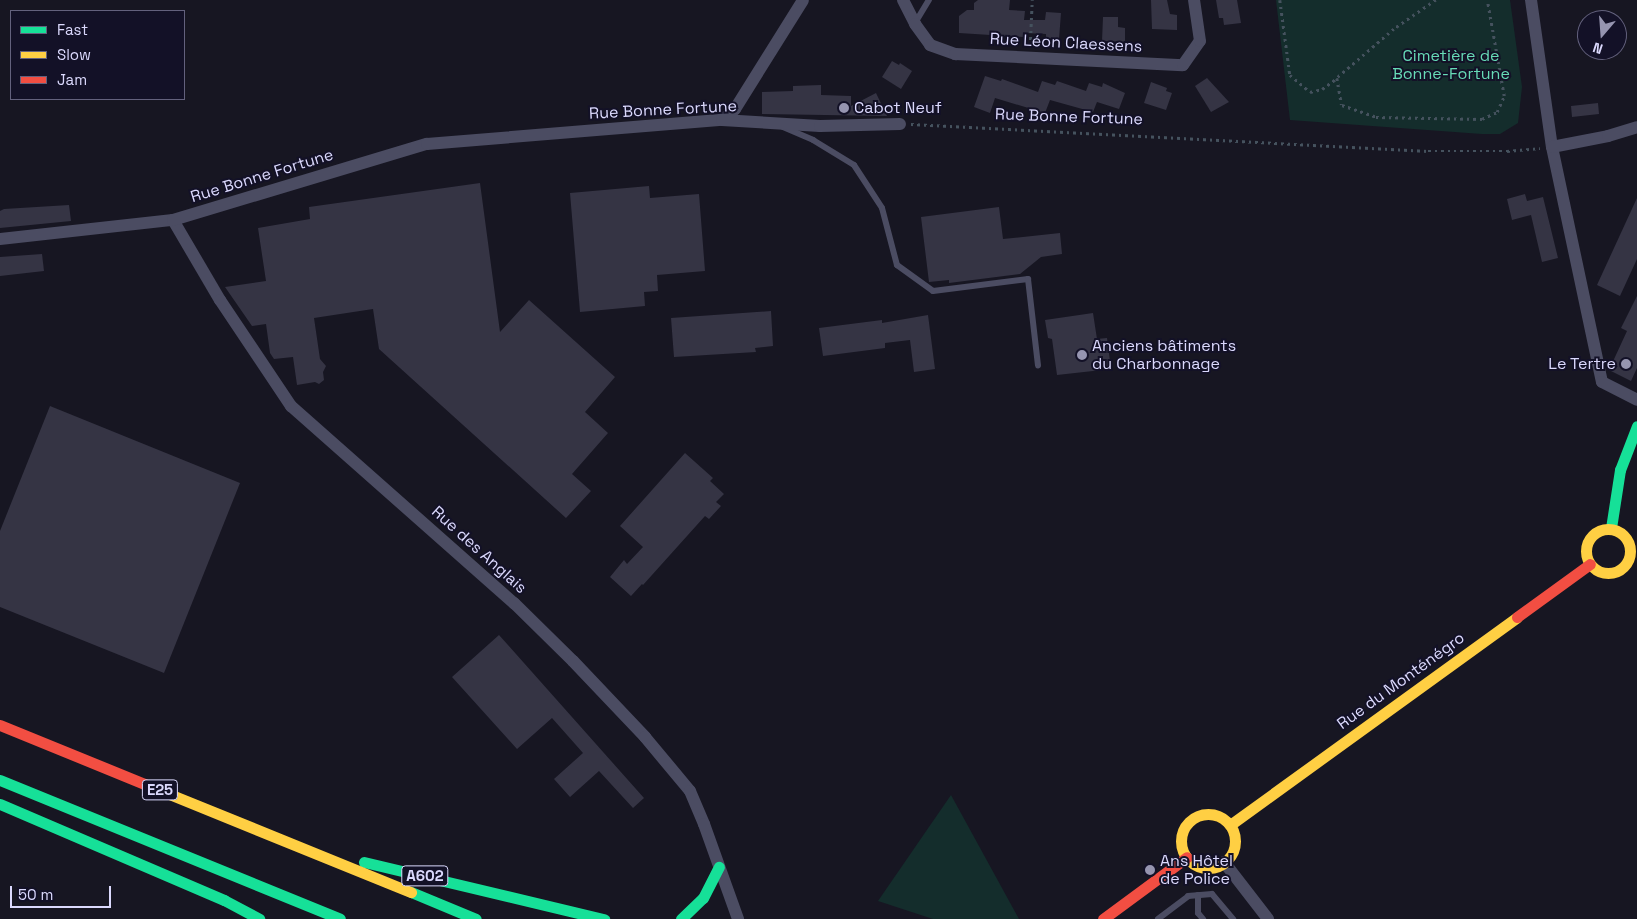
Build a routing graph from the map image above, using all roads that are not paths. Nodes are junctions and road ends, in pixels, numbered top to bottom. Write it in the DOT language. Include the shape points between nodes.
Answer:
graph roads {
  1 [pos="803,0"];
  2 [pos="903,0"];
  3 [pos="929,0"];
  4 [pos="1194,0"];
  5 [pos="1531,0"];
  6 [pos="915,24"];
  7 [pos="722,120"];
  8 [pos="777,124"];
  9 [pos="900,124"];
  10 [pos="1637,127"];
  11 [pos="1552,147"];
  12 [pos="173,220"];
  13 [pos="0,239"];
  14 [pos="1038,365"];
  15 [pos="1637,400"];
  16 [pos="1637,426"];
  17 [pos="1611,528"];
  18 [pos="1590,564"];
  19 [pos="0,725"];
  20 [pos="0,780"];
  21 [pos="0,804"];
  22 [pos="1230,824"];
  23 [pos="65,830"];
  24 [pos="319,854"];
  25 [pos="187,856"];
  26 [pos="1186,857"];
  27 [pos="1224,862"];
  28 [pos="719,867"];
  29 [pos="1198,895"];
  30 [pos="1110,917"];
  31 [pos="259,919"];
  32 [pos="340,919"];
  33 [pos="476,919"];
  34 [pos="604,919"];
  35 [pos="681,919"];
  36 [pos="738,919"];
  37 [pos="1158,919"];
  38 [pos="1203,919"];
  39 [pos="1233,919"];
  40 [pos="1268,919"];
  1 -- 7 [label="street" via="735,109"];
  2 -- 6 [label="street, Rue Léon Claessens"];
  3 -- 6 [label="lane"];
  4 -- 6 [label="street, Rue Léon Claessens" via="1200,41 1183,66 955,54 930,45"];
  5 -- 11 [label="street"];
  7 -- 8 [label="street, Rue Bonne Fortune"];
  7 -- 12 [label="street, Rue Bonne Fortune" via="426,144"];
  8 -- 9 [label="street, Rue Bonne Fortune"];
  8 -- 14 [label="lane" via="813,140 854,165 882,208 897,265 933,291 1028,279"];
  10 -- 11 [label="street"];
  11 -- 15 [label="street" via="1602,382"];
  12 -- 13 [label="street, Rue Bonne Fortune"];
  12 -- 28 [label="street, Rue des Anglais" via="220,300 292,406 514,603 645,737 690,791"];
  16 -- 17 [label="main road" via="1620,470"];
  17 -- 18 [label="main road" via="1597,531 1587,543"];
  17 -- 18 [label="main road" via="1628,539 1631,553 1628,568 1611,573"];
  18 -- 22 [label="main road, Rue du Monténégro"];
  19 -- 24 [label="main road, E25"];
  20 -- 25 [label="main road"];
  21 -- 23 [label="main road"];
  22 -- 26 [label="main road" via="1214,815 1199,816 1191,821 1182,836"];
  22 -- 27 [label="main road" via="1235,846"];
  23 -- 25 [label="main road"];
  23 -- 31 [label="main road" via="117,856 224,900"];
  24 -- 33 [label="main road, E25"];
  24 -- 34 [label="main road, A602" via="386,866"];
  25 -- 32 [label="main road"];
  26 -- 27 [label="main road" via="1202,867 1211,868"];
  26 -- 30 [label="main road"];
  27 -- 40 [label="street"];
  28 -- 35 [label="main road" via="703,898"];
  28 -- 36 [label="street, Rue des Anglais"];
  29 -- 37 [label="lane" via="1188,896"];
  29 -- 38 [label="lane" via="1198,913"];
  29 -- 39 [label="lane" via="1212,894"];
}
